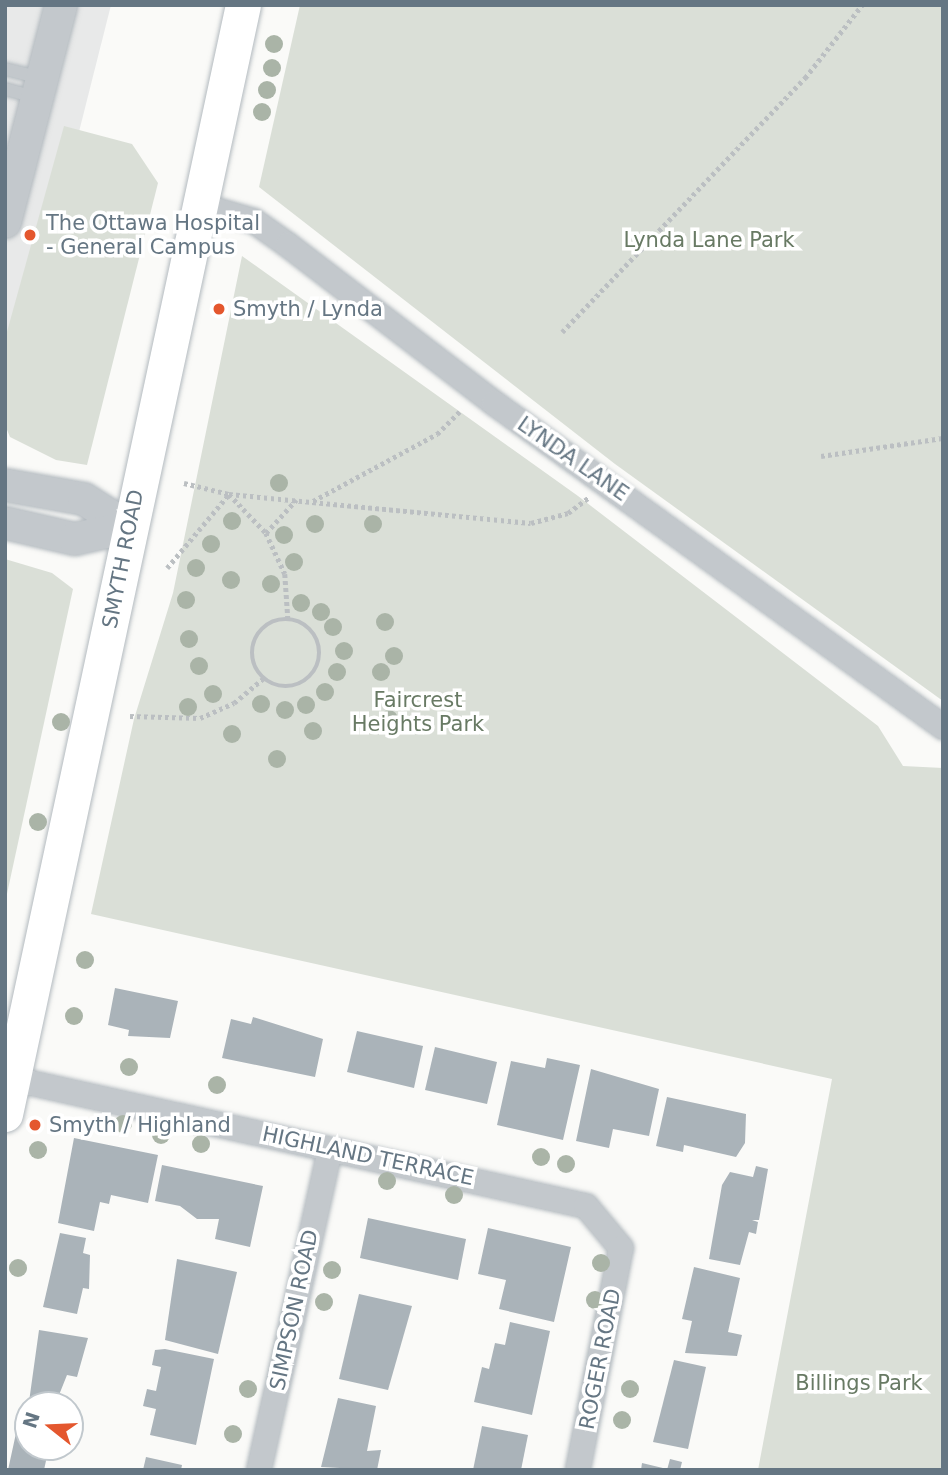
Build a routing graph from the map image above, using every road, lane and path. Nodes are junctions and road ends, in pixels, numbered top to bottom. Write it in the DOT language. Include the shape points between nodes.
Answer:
graph roads {
  1 [pos="243,5"];
  2 [pos="862,5"];
  3 [pos="57,6"];
  4 [pos="5,69"];
  5 [pos="40,88"];
  6 [pos="5,89"];
  7 [pos="199,205"];
  8 [pos="5,222"];
  9 [pos="562,332"];
  10 [pos="477,390"];
  11 [pos="943,438"];
  12 [pos="821,456"];
  13 [pos="5,462"];
  14 [pos="605,481"];
  15 [pos="184,483"];
  16 [pos="17,487"];
  17 [pos="229,494"];
  18 [pos="297,500"];
  19 [pos="312,502"];
  20 [pos="5,523"];
  21 [pos="128,527"];
  22 [pos="266,533"];
  23 [pos="167,568"];
  24 [pos="288,618"];
  25 [pos="264,678"];
  26 [pos="130,716"];
  27 [pos="943,727"];
  28 [pos="13,1079"];
  29 [pos="5,1114"];
  30 [pos="330,1150"];
  31 [pos="621,1248"];
  32 [pos="259,1470"];
  33 [pos="578,1470"];
  1 -- 7 [label="main road, SMYTH ROAD"];
  2 -- 9 [label="path" via="796,88"];
  3 -- 5 [label="street"];
  4 -- 5 [label="lane"];
  5 -- 6 [label="lane"];
  5 -- 8 [label="street"];
  7 -- 10 [label="street, LYNDA LANE" via="254,221"];
  7 -- 21 [label="main road, SMYTH ROAD"];
  10 -- 14 [label="street, LYNDA LANE"];
  10 -- 19 [label="path" via="437,434"];
  11 -- 12 [label="path"];
  13 -- 16 [label="street"];
  14 -- 19 [label="path" via="579,507 536,523"];
  14 -- 27 [label="street, LYNDA LANE"];
  15 -- 17 [label="path"];
  16 -- 21 [label="street" via="84,499"];
  17 -- 18 [label="path"];
  17 -- 22 [label="path"];
  17 -- 23 [label="path"];
  18 -- 19 [label="path"];
  18 -- 22 [label="path"];
  20 -- 21 [label="street" via="75,538"];
  21 -- 28 [label="main road, SMYTH ROAD"];
  22 -- 24 [label="path" via="285,574"];
  24 -- 25 [label="path" via="268,624 255,640 253,660"];
  24 -- 25 [label="path" via="313,631 318,665 292,686"];
  25 -- 26 [label="path" via="234,703 200,718"];
  28 -- 29 [label="main road, SMYTH ROAD"];
  28 -- 30 [label="street, HIGHLAND TERRACE"];
  30 -- 31 [label="street, HIGHLAND TERRACE" via="556,1195 586,1206"];
  30 -- 32 [label="street, SIMPSON ROAD"];
  31 -- 33 [label="street, ROGER ROAD"];
}
